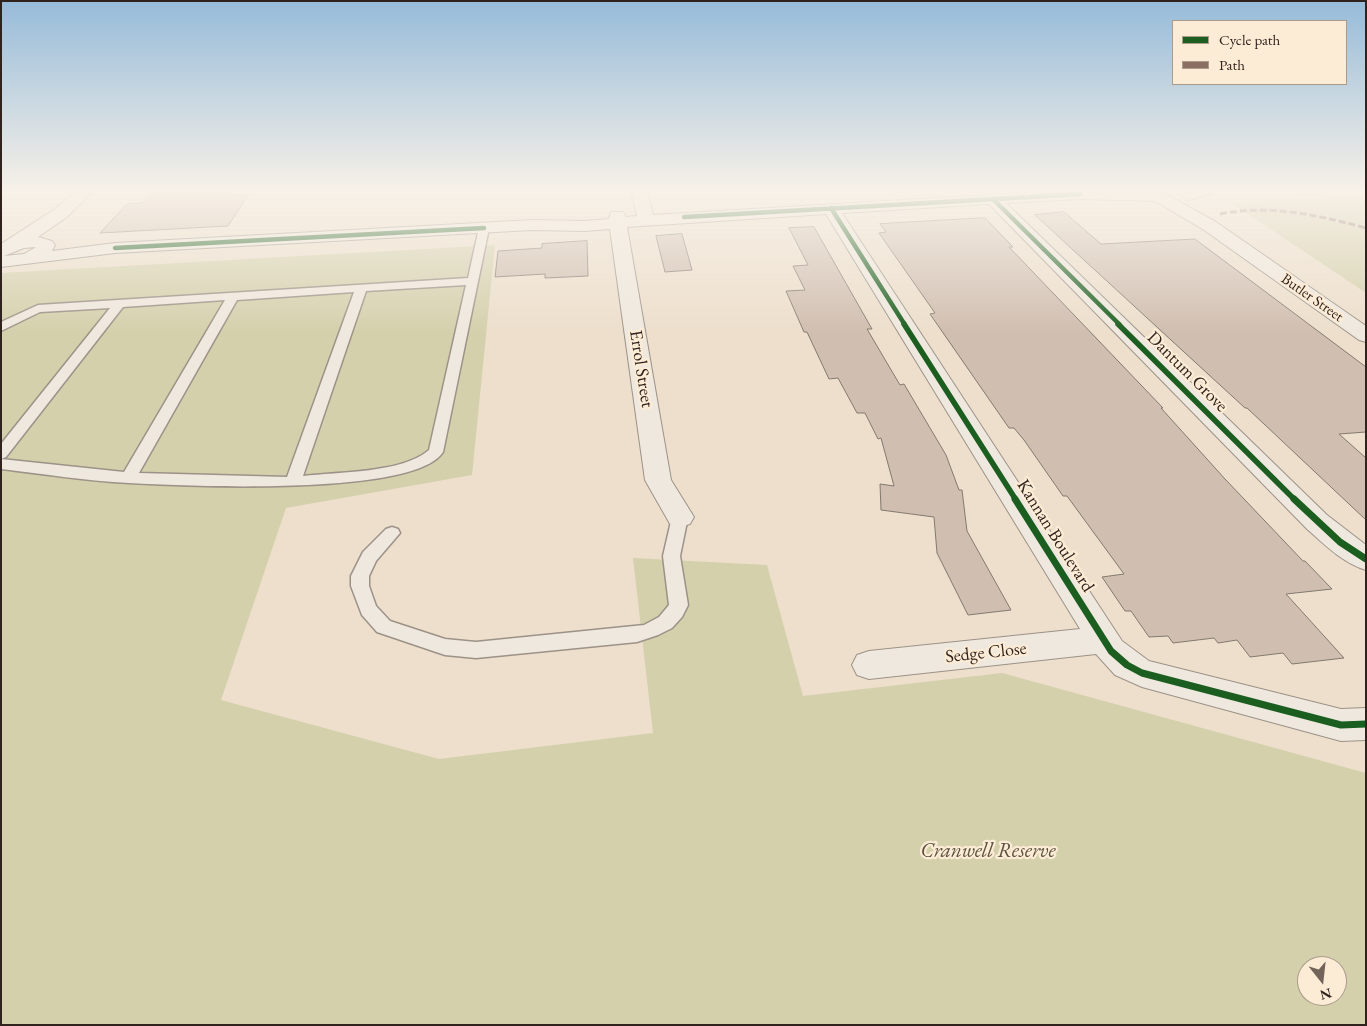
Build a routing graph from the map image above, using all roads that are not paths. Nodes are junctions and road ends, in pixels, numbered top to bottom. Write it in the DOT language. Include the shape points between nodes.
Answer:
graph roads {
  1 [pos="27,239"];
  2 [pos="48,239"];
  3 [pos="283,239"];
  4 [pos="482,239"];
  5 [pos="621,239"];
  6 [pos="850,239"];
  7 [pos="1033,239"];
  8 [pos="1228,239"];
  9 [pos="45,244"];
  10 [pos="115,248"];
  11 [pos="7,254"];
  12 [pos="473,281"];
  13 [pos="361,288"];
  14 [pos="233,296"];
  15 [pos="119,304"];
  16 [pos="1,327"];
  17 [pos="1366,336"];
  18 [pos="1,454"];
  19 [pos="1,464"];
  20 [pos="128,478"];
  21 [pos="293,482"];
  22 [pos="680,517"];
  23 [pos="392,533"];
  24 [pos="1366,559"];
  25 [pos="1103,640"];
  26 [pos="869,665"];
  27 [pos="1366,724"];
  1 -- 11 [label="street"];
  2 -- 9 [label="street"];
  3 -- 10 [label="street"];
  4 -- 12 [label="lane"];
  5 -- 22 [label="street, Errol Street" via="658,480"];
  6 -- 25 [label="street, Kannan Boulevard"];
  7 -- 24 [label="street, Dantum Grove" via="1317,522"];
  8 -- 17 [label="street, Butler Street"];
  9 -- 10 [label="street"];
  9 -- 11 [label="street"];
  10 -- 11 [label="street"];
  12 -- 13 [label="lane"];
  12 -- 21 [label="lane" via="436,452 427,460 390,471"];
  13 -- 14 [label="lane"];
  13 -- 21 [label="lane"];
  14 -- 15 [label="lane"];
  14 -- 20 [label="lane"];
  15 -- 16 [label="lane" via="38,310"];
  15 -- 18 [label="lane"];
  19 -- 20 [label="lane"];
  20 -- 21 [label="lane"];
  22 -- 23 [label="lane" via="672,545 679,598 671,619 659,627 638,634 476,650 445,647 384,627 368,610 360,576 369,557"];
  25 -- 26 [label="street, Sedge Close"];
  25 -- 27 [label="street, Kannan Boulevard" via="1127,665 1142,674 1341,725"];
}
